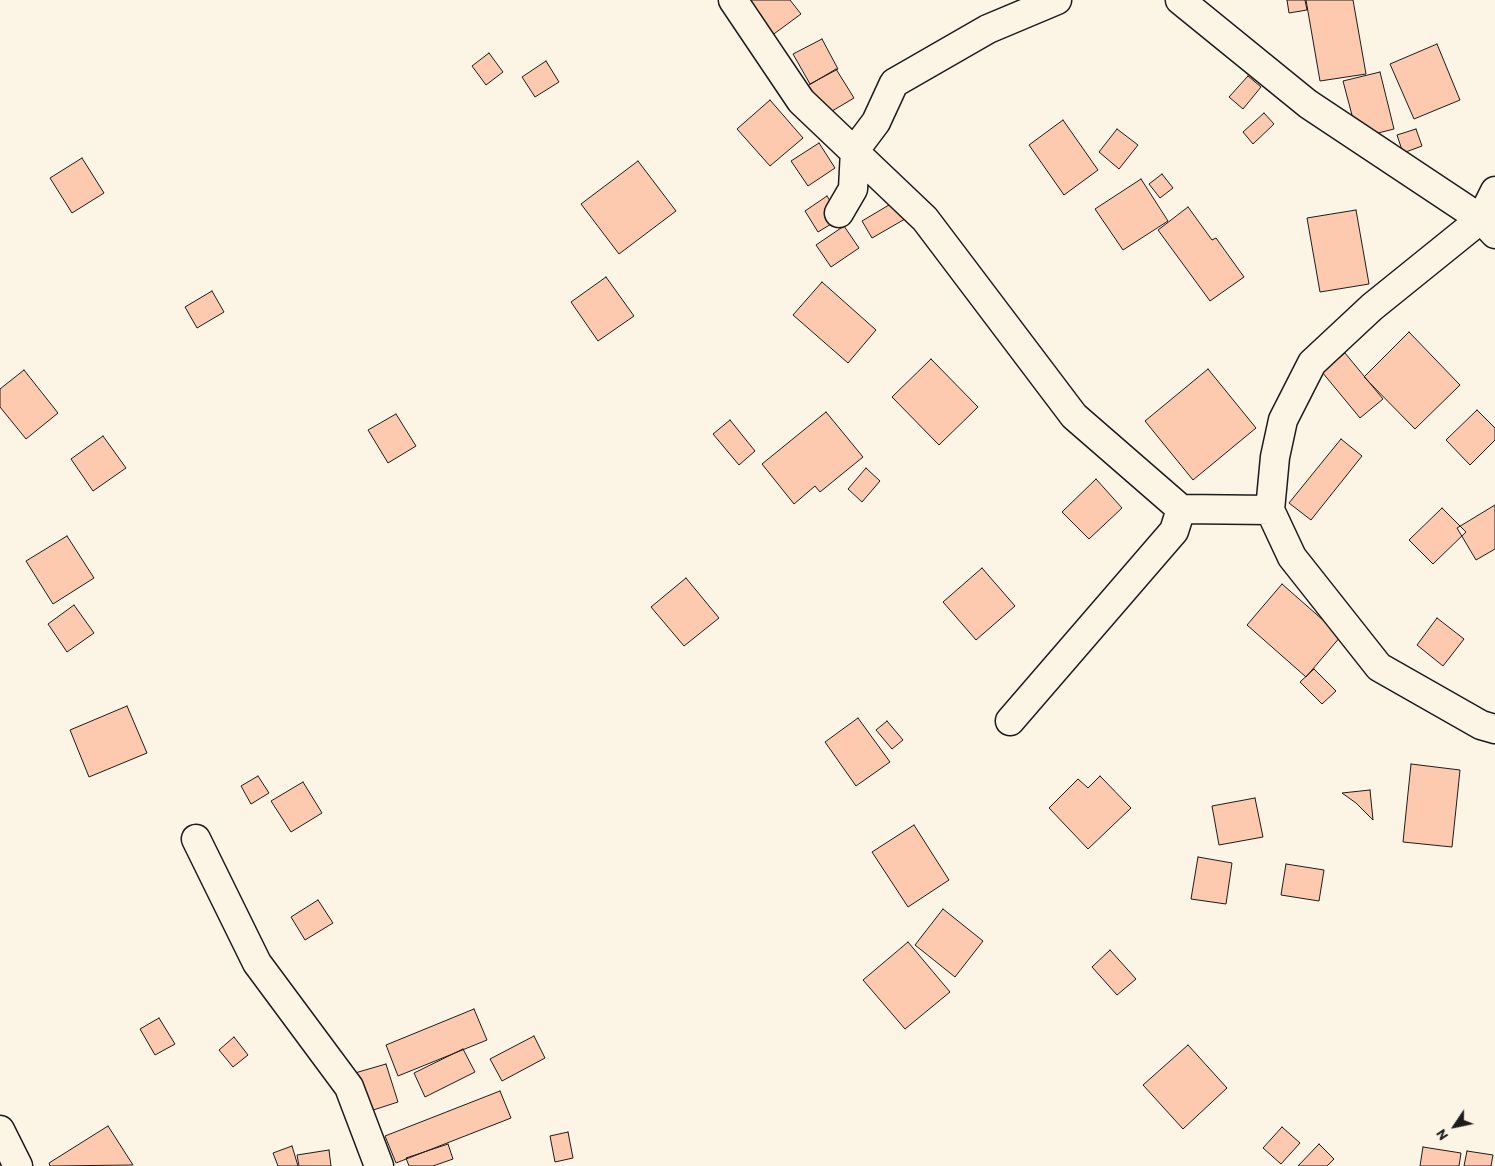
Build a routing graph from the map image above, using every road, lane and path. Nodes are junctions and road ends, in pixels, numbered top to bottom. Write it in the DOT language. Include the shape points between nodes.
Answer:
graph roads {
  1 [pos="734,0"];
  2 [pos="1058,0"];
  3 [pos="1180,0"];
  4 [pos="855,150"];
  5 [pos="1495,191"];
  6 [pos="839,213"];
  7 [pos="1488,226"];
  8 [pos="1181,509"];
  9 [pos="1270,510"];
  10 [pos="1010,721"];
  11 [pos="1495,729"];
  12 [pos="196,839"];
  13 [pos="0,1130"];
  14 [pos="18,1166"];
  15 [pos="378,1166"];
  1 -- 4 [label="street" via="801,101"];
  2 -- 4 [label="street" via="988,29 894,83 876,122"];
  3 -- 7 [label="street" via="1308,104"];
  4 -- 6 [label="street" via="853,189"];
  4 -- 8 [label="street" via="925,220 1074,416"];
  5 -- 7 [label="street"];
  7 -- 9 [label="street" via="1372,307 1312,363 1283,420 1275,457"];
  8 -- 9 [label="street"];
  8 -- 10 [label="street" via="1174,531"];
  9 -- 11 [label="street" via="1292,558 1378,667 1481,725"];
  12 -- 15 [label="street" via="258,963 349,1087"];
  13 -- 14 [label="street"];
}
